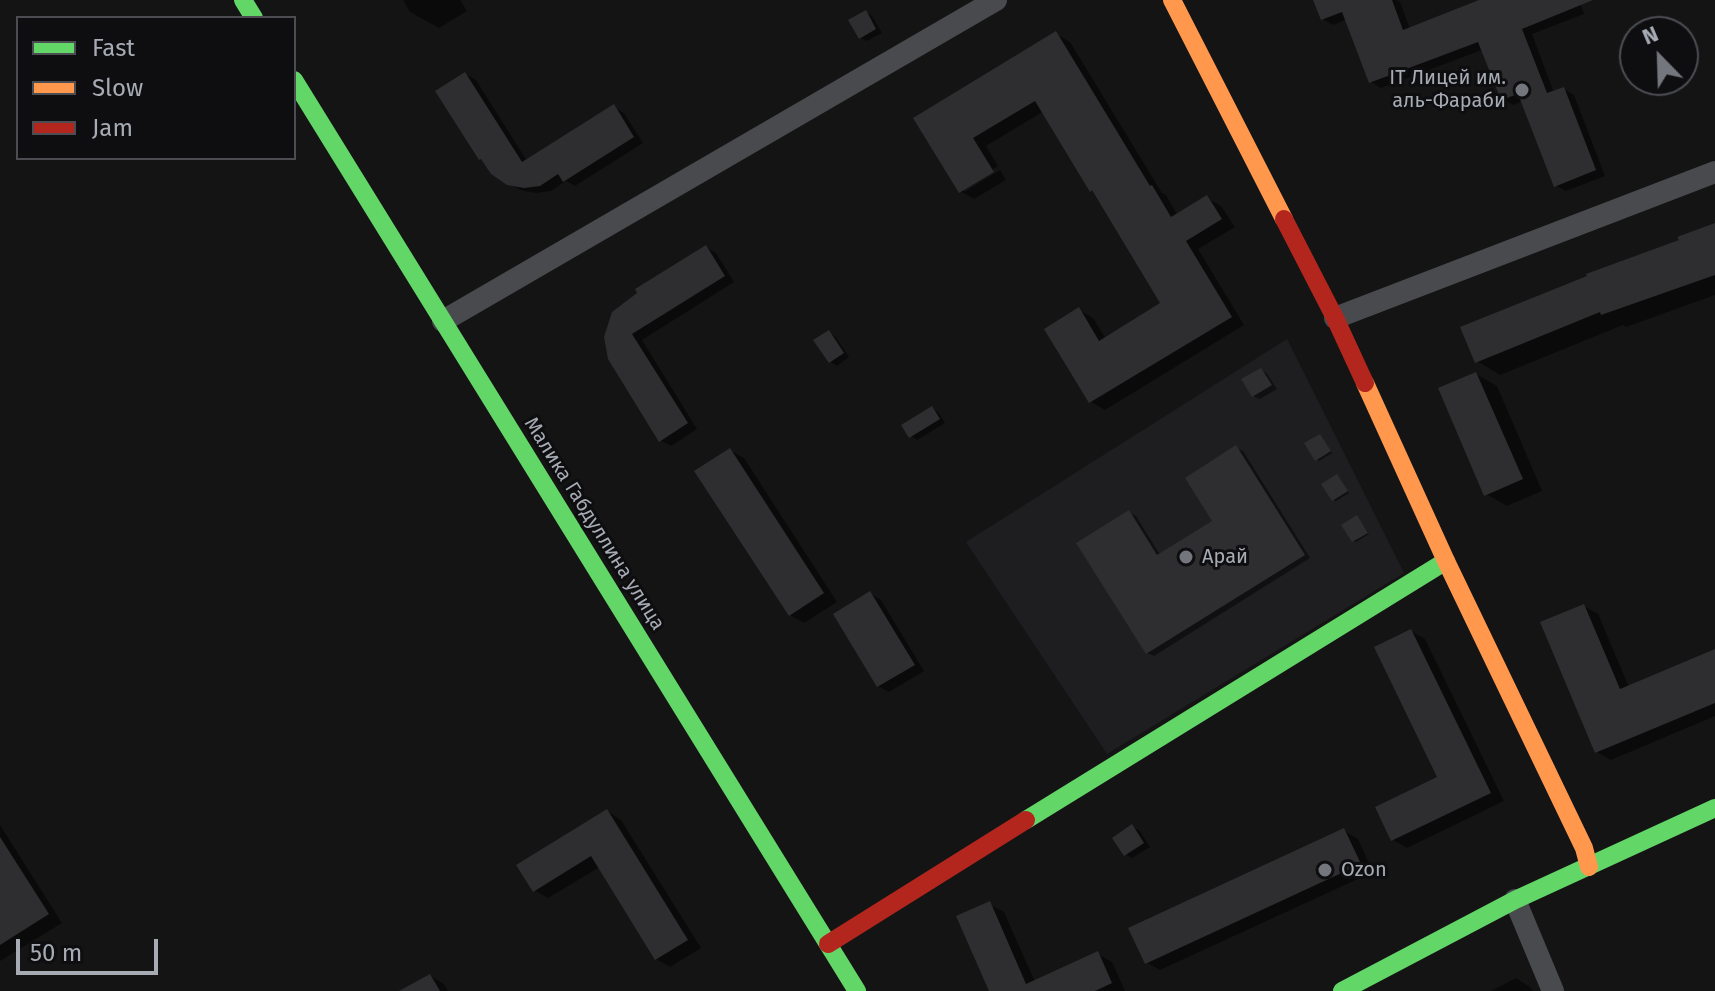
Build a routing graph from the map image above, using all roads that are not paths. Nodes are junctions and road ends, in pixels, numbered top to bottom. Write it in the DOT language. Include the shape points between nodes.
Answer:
graph roads {
  1 [pos="996,0"];
  2 [pos="1172,0"];
  3 [pos="296,83"];
  4 [pos="1715,172"];
  5 [pos="1335,318"];
  6 [pos="443,321"];
  7 [pos="1446,561"];
  8 [pos="1715,808"];
  9 [pos="1589,867"];
  10 [pos="1515,900"];
  11 [pos="828,944"];
  12 [pos="857,991"];
  13 [pos="1342,991"];
  14 [pos="1553,991"];
  1 -- 6 [label="street"];
  2 -- 5 [label="street"];
  3 -- 6 [label="street, Малика Габдуллина улица"];
  4 -- 5 [label="street"];
  5 -- 7 [label="street"];
  6 -- 11 [label="street, Малика Габдуллина улица"];
  7 -- 9 [label="street"];
  7 -- 11 [label="street"];
  8 -- 9 [label="street"];
  9 -- 10 [label="street"];
  10 -- 13 [label="street"];
  10 -- 14 [label="street"];
  11 -- 12 [label="street, Малика Габдуллина улица"];
}
